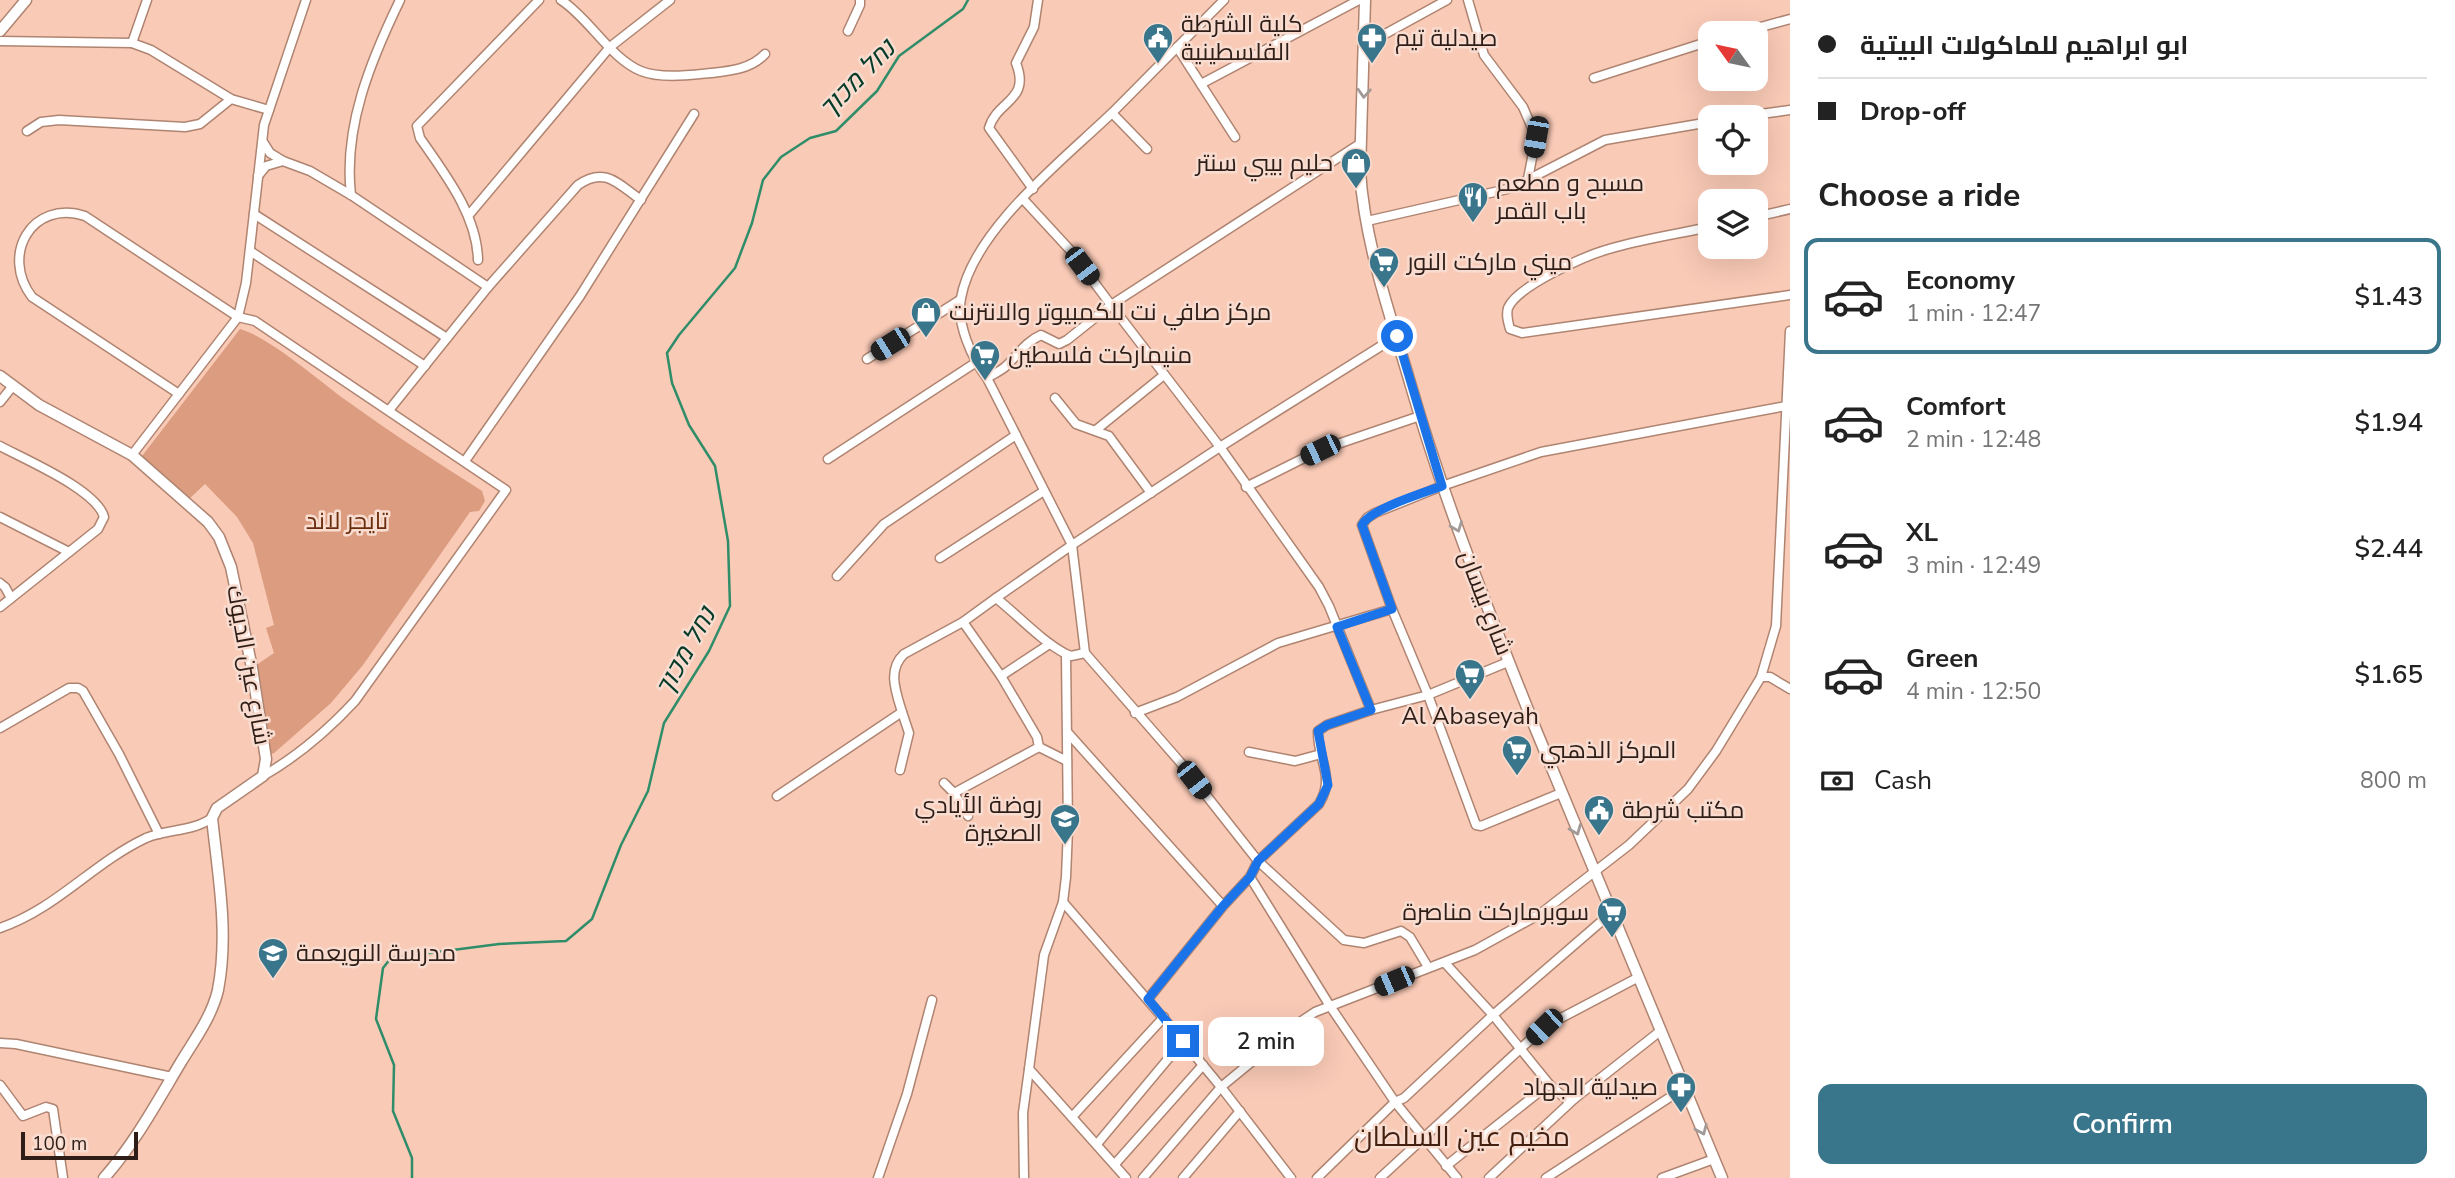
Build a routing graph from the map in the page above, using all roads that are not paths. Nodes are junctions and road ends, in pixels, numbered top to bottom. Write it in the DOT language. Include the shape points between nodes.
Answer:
graph roads {
  1 [pos="26,0"];
  2 [pos="147,0"];
  3 [pos="306,0"];
  4 [pos="400,0"];
  5 [pos="539,0"];
  6 [pos="561,0"];
  7 [pos="670,0"];
  8 [pos="860,0"];
  9 [pos="1038,0"];
  10 [pos="1224,0"];
  11 [pos="1359,0"];
  12 [pos="1365,0"];
  13 [pos="1447,0"];
  14 [pos="1468,0"];
  15 [pos="1790,19"];
  16 [pos="1768,25"];
  17 [pos="0,31"];
  18 [pos="848,31"];
  19 [pos="0,41"];
  20 [pos="132,43"];
  21 [pos="1365,45"];
  22 [pos="1698,45"];
  23 [pos="610,47"];
  24 [pos="1177,47"];
  25 [pos="765,54"];
  26 [pos="1594,78"];
  27 [pos="1201,84"];
  28 [pos="231,99"];
  29 [pos="269,110"];
  30 [pos="1790,110"];
  31 [pos="1112,113"];
  32 [pos="1768,113"];
  33 [pos="694,114"];
  34 [pos="1698,124"];
  35 [pos="27,131"];
  36 [pos="1235,137"];
  37 [pos="262,140"];
  38 [pos="1361,144"];
  39 [pos="1147,149"];
  40 [pos="283,161"];
  41 [pos="258,176"];
  42 [pos="1528,179"];
  43 [pos="1033,189"];
  44 [pos="351,195"];
  45 [pos="1023,199"];
  46 [pos="641,200"];
  47 [pos="1790,209"];
  48 [pos="254,214"];
  49 [pos="1768,214"];
  50 [pos="468,216"];
  51 [pos="1367,221"];
  52 [pos="1698,230"];
  53 [pos="250,251"];
  54 [pos="478,260"];
  55 [pos="488,287"];
  56 [pos="1790,295"];
  57 [pos="960,300"];
  58 [pos="1111,304"];
  59 [pos="238,317"];
  60 [pos="1790,334"];
  61 [pos="1397,336"];
  62 [pos="447,338"];
  63 [pos="867,359"];
  64 [pos="975,363"];
  65 [pos="425,366"];
  66 [pos="1164,375"];
  67 [pos="0,376"];
  68 [pos="987,378"];
  69 [pos="12,387"];
  70 [pos="1789,388"];
  71 [pos="179,394"];
  72 [pos="1055,398"];
  73 [pos="0,402"];
  74 [pos="1786,406"];
  75 [pos="390,409"];
  76 [pos="1420,416"];
  77 [pos="1096,430"];
  78 [pos="1016,435"];
  79 [pos="0,446"];
  80 [pos="1220,447"];
  81 [pos="132,456"];
  82 [pos="828,459"];
  83 [pos="465,461"];
  84 [pos="1442,486"];
  85 [pos="1246,487"];
  86 [pos="1044,491"];
  87 [pos="1152,493"];
  88 [pos="0,517"];
  89 [pos="1072,545"];
  90 [pos="69,552"];
  91 [pos="940,558"];
  92 [pos="838,576"];
  93 [pos="0,583"];
  94 [pos="11,598"];
  95 [pos="996,598"];
  96 [pos="0,607"];
  97 [pos="1392,609"];
  98 [pos="963,622"];
  99 [pos="1337,627"];
  100 [pos="1048,645"];
  101 [pos="1085,653"];
  102 [pos="1066,654"];
  103 [pos="1508,662"];
  104 [pos="1001,676"];
  105 [pos="1761,677"];
  106 [pos="1790,689"];
  107 [pos="1429,695"];
  108 [pos="1371,710"];
  109 [pos="902,712"];
  110 [pos="1135,713"];
  111 [pos="0,728"];
  112 [pos="1068,733"];
  113 [pos="1039,747"];
  114 [pos="1250,752"];
  115 [pos="1321,754"];
  116 [pos="1067,761"];
  117 [pos="900,770"];
  118 [pos="263,776"];
  119 [pos="944,783"];
  120 [pos="954,793"];
  121 [pos="1561,793"];
  122 [pos="777,796"];
  123 [pos="968,816"];
  124 [pos="212,818"];
  125 [pos="159,834"];
  126 [pos="1258,861"];
  127 [pos="1593,871"];
  128 [pos="1250,877"];
  129 [pos="1063,902"];
  130 [pos="1223,906"];
  131 [pos="1610,914"];
  132 [pos="0,928"];
  133 [pos="1445,963"];
  134 [pos="1428,967"];
  135 [pos="1637,978"];
  136 [pos="1148,999"];
  137 [pos="932,1000"];
  138 [pos="1330,1006"];
  139 [pos="1493,1015"];
  140 [pos="1164,1017"];
  141 [pos="1659,1032"];
  142 [pos="1183,1041"];
  143 [pos="0,1043"];
  144 [pos="1520,1050"];
  145 [pos="1203,1065"];
  146 [pos="1029,1069"];
  147 [pos="172,1077"];
  148 [pos="1549,1084"];
  149 [pos="0,1085"];
  150 [pos="1221,1087"];
  151 [pos="1684,1088"];
  152 [pos="1574,1099"];
  153 [pos="1395,1102"];
  154 [pos="1240,1111"];
  155 [pos="1072,1118"];
  156 [pos="1425,1137"];
  157 [pos="1097,1144"];
  158 [pos="1714,1159"];
  159 [pos="1115,1164"];
  160 [pos="1446,1166"];
  161 [pos="63,1178"];
  162 [pos="104,1178"];
  163 [pos="878,1178"];
  164 [pos="1024,1178"];
  165 [pos="1126,1178"];
  166 [pos="1143,1178"];
  167 [pos="1182,1178"];
  168 [pos="1291,1178"];
  169 [pos="1317,1178"];
  170 [pos="1380,1178"];
  171 [pos="1457,1178"];
  172 [pos="1489,1178"];
  173 [pos="1546,1178"];
  174 [pos="1662,1178"];
  175 [pos="1722,1178"];
  1 -- 17 [label="street"];
  2 -- 20 [label="street"];
  3 -- 29 [label="street"];
  4 -- 44 [label="street" via="358,103"];
  5 -- 50 [label="street" via="417,126"];
  6 -- 23 [label="street"];
  7 -- 23 [label="street"];
  8 -- 18 [label="street"];
  9 -- 43 [label="street" via="1034,27 1016,64 1020,89 989,128"];
  10 -- 24 [label="street"];
  11 -- 27 [label="street"];
  12 -- 21 [label="street, شارع بيسان"];
  13 -- 21 [label="street"];
  14 -- 42 [label="street" via="1484,55 1523,107 1536,137"];
  15 -- 16 [label="street"];
  19 -- 20 [label="street"];
  20 -- 28 [label="street"];
  21 -- 38 [label="street, شارع بيسان, one-way"];
  22 -- 26 [label="street"];
  23 -- 25 [label="street" via="634,68 652,74 730,70 756,64"];
  23 -- 50 [label="street"];
  24 -- 27 [label="street"];
  24 -- 31 [label="street"];
  27 -- 36 [label="street"];
  28 -- 29 [label="street"];
  28 -- 35 [label="street" via="207,119 185,127 59,120 41,122"];
  29 -- 37 [label="street"];
  30 -- 32 [label="street"];
  31 -- 39 [label="street"];
  31 -- 43 [label="street"];
  33 -- 46 [label="street"];
  34 -- 42 [label="street" via="1605,139"];
  37 -- 40 [label="street" via="270,153"];
  37 -- 41 [label="street"];
  38 -- 51 [label="street, شارع بيسان" via="1361,191"];
  38 -- 58 [label="street"];
  40 -- 41 [label="street" via="266,166"];
  40 -- 44 [label="street"];
  41 -- 48 [label="street"];
  42 -- 51 [label="street" via="1512,188"];
  43 -- 45 [label="street"];
  44 -- 55 [label="street"];
  45 -- 57 [label="street" via="980,249"];
  45 -- 58 [label="street"];
  46 -- 55 [label="street" via="604,176 591,176 562,201"];
  46 -- 83 [label="street"];
  47 -- 49 [label="street"];
  48 -- 53 [label="street"];
  48 -- 62 [label="street"];
  50 -- 54 [label="street"];
  51 -- 61 [label="street, شارع بيسان"];
  52 -- 56 [label="street" via="1609,249 1563,268 1515,299 1507,314 1510,329 1522,333"];
  53 -- 59 [label="street"];
  53 -- 65 [label="street"];
  55 -- 62 [label="street"];
  57 -- 63 [label="street"];
  57 -- 64 [label="street" via="963,328"];
  58 -- 66 [label="street"];
  58 -- 68 [label="street" via="1059,344 1036,337"];
  59 -- 71 [label="street"];
  59 -- 71 [label="street" via="85,216 55,215 28,231 18,265 32,297"];
  59 -- 75 [label="street" via="255,320"];
  60 -- 70 [label="street"];
  61 -- 76 [label="street, شارع بيسان"];
  61 -- 80 [label="street"];
  62 -- 65 [label="street"];
  64 -- 68 [label="street"];
  64 -- 82 [label="street"];
  65 -- 75 [label="street"];
  66 -- 77 [label="street"];
  66 -- 80 [label="street"];
  67 -- 69 [label="street, شارع عين الديوك"];
  68 -- 78 [label="street"];
  69 -- 73 [label="street"];
  69 -- 81 [label="street, شارع عين الديوك"];
  70 -- 74 [label="street"];
  71 -- 81 [label="street"];
  72 -- 77 [label="street" via="1076,424"];
  74 -- 84 [label="street" via="1541,452"];
  74 -- 105 [label="street" via="1776,626"];
  75 -- 83 [label="street"];
  76 -- 84 [label="street, شارع بيسان"];
  76 -- 85 [label="street" via="1320,450"];
  77 -- 87 [label="street" via="1109,436"];
  78 -- 86 [label="street"];
  78 -- 92 [label="street" via="884,524"];
  79 -- 90 [label="street" via="81,490 102,511 98,529"];
  80 -- 85 [label="street"];
  80 -- 87 [label="street"];
  81 -- 118 [label="street, شارع عين الديوك" via="208,522 225,548 258,702 266,759"];
  83 -- 118 [label="street" via="506,490 355,701 332,726"];
  84 -- 97 [label="street" via="1363,521"];
  84 -- 103 [label="street, شارع بيسان, one-way"];
  85 -- 99 [label="street" via="1310,572"];
  86 -- 89 [label="street"];
  86 -- 91 [label="street"];
  87 -- 89 [label="street"];
  88 -- 90 [label="street"];
  89 -- 95 [label="street"];
  89 -- 101 [label="street"];
  90 -- 94 [label="street"];
  93 -- 94 [label="street"];
  94 -- 96 [label="street"];
  95 -- 98 [label="street"];
  95 -- 100 [label="street"];
  97 -- 99 [label="street"];
  97 -- 107 [label="street"];
  98 -- 104 [label="street"];
  98 -- 109 [label="street" via="898,660 894,675"];
  99 -- 108 [label="street"];
  99 -- 110 [label="street" via="1278,643 1177,697"];
  100 -- 102 [label="street"];
  100 -- 104 [label="street"];
  101 -- 102 [label="street"];
  101 -- 110 [label="street"];
  102 -- 112 [label="street"];
  103 -- 107 [label="street"];
  103 -- 121 [label="street, شارع بيسان"];
  104 -- 113 [label="street"];
  105 -- 106 [label="street"];
  105 -- 127 [label="street" via="1696,780 1629,845"];
  107 -- 108 [label="street"];
  107 -- 121 [label="street" via="1478,826"];
  108 -- 115 [label="street" via="1322,727 1317,735"];
  109 -- 117 [label="street" via="909,733"];
  109 -- 122 [label="street"];
  110 -- 126 [label="street"];
  111 -- 125 [label="street" via="69,688 83,691"];
  112 -- 116 [label="street"];
  112 -- 130 [label="street"];
  113 -- 116 [label="street"];
  113 -- 120 [label="street"];
  114 -- 115 [label="street" via="1295,761"];
  115 -- 126 [label="street" via="1328,785 1319,804"];
  116 -- 129 [label="street"];
  118 -- 124 [label="street, شارع عين الديوك" via="217,808"];
  119 -- 120 [label="street"];
  120 -- 123 [label="street"];
  121 -- 127 [label="street, شارع بيسان, one-way"];
  124 -- 125 [label="street"];
  124 -- 147 [label="street" via="223,921 217,994"];
  125 -- 132 [label="street" via="107,862 34,914"];
  126 -- 128 [label="street"];
  126 -- 134 [label="street" via="1345,940 1364,943 1401,931 1410,937"];
  127 -- 131 [label="street, شارع بيسان"];
  127 -- 133 [label="street" via="1540,914"];
  128 -- 130 [label="street"];
  128 -- 138 [label="street"];
  129 -- 136 [label="street"];
  129 -- 146 [label="street" via="1044,956"];
  130 -- 136 [label="street"];
  131 -- 135 [label="street, شارع بيسان"];
  131 -- 139 [label="street"];
  133 -- 134 [label="street"];
  133 -- 139 [label="street"];
  134 -- 138 [label="street"];
  135 -- 141 [label="street, شارع بيسان"];
  135 -- 144 [label="street" via="1544,1027"];
  136 -- 140 [label="street"];
  137 -- 163 [label="street"];
  138 -- 150 [label="street" via="1300,1022"];
  138 -- 153 [label="street"];
  139 -- 144 [label="street"];
  139 -- 153 [label="street"];
  140 -- 142 [label="street"];
  140 -- 155 [label="street"];
  141 -- 151 [label="street, شارع بيسان"];
  141 -- 152 [label="street"];
  142 -- 145 [label="street"];
  142 -- 157 [label="street"];
  143 -- 147 [label="street"];
  144 -- 148 [label="street"];
  144 -- 156 [label="street"];
  145 -- 150 [label="street"];
  145 -- 159 [label="street"];
  146 -- 155 [label="street"];
  146 -- 164 [label="street" via="1023,1113"];
  147 -- 162 [label="street" via="138,1136"];
  148 -- 152 [label="street" via="1562,1097"];
  148 -- 160 [label="street"];
  149 -- 161 [label="street" via="23,1116 46,1107 53,1109"];
  150 -- 154 [label="street"];
  150 -- 166 [label="street"];
  151 -- 158 [label="street, شارع بيسان, one-way"];
  151 -- 173 [label="street"];
  152 -- 172 [label="street"];
  153 -- 156 [label="street"];
  153 -- 169 [label="street"];
  154 -- 167 [label="street"];
  154 -- 168 [label="street"];
  155 -- 157 [label="street"];
  156 -- 160 [label="street"];
  156 -- 170 [label="street"];
  157 -- 159 [label="street"];
  158 -- 174 [label="street"];
  158 -- 175 [label="street, شارع بيسان"];
  159 -- 165 [label="street"];
  160 -- 171 [label="street"];
}
